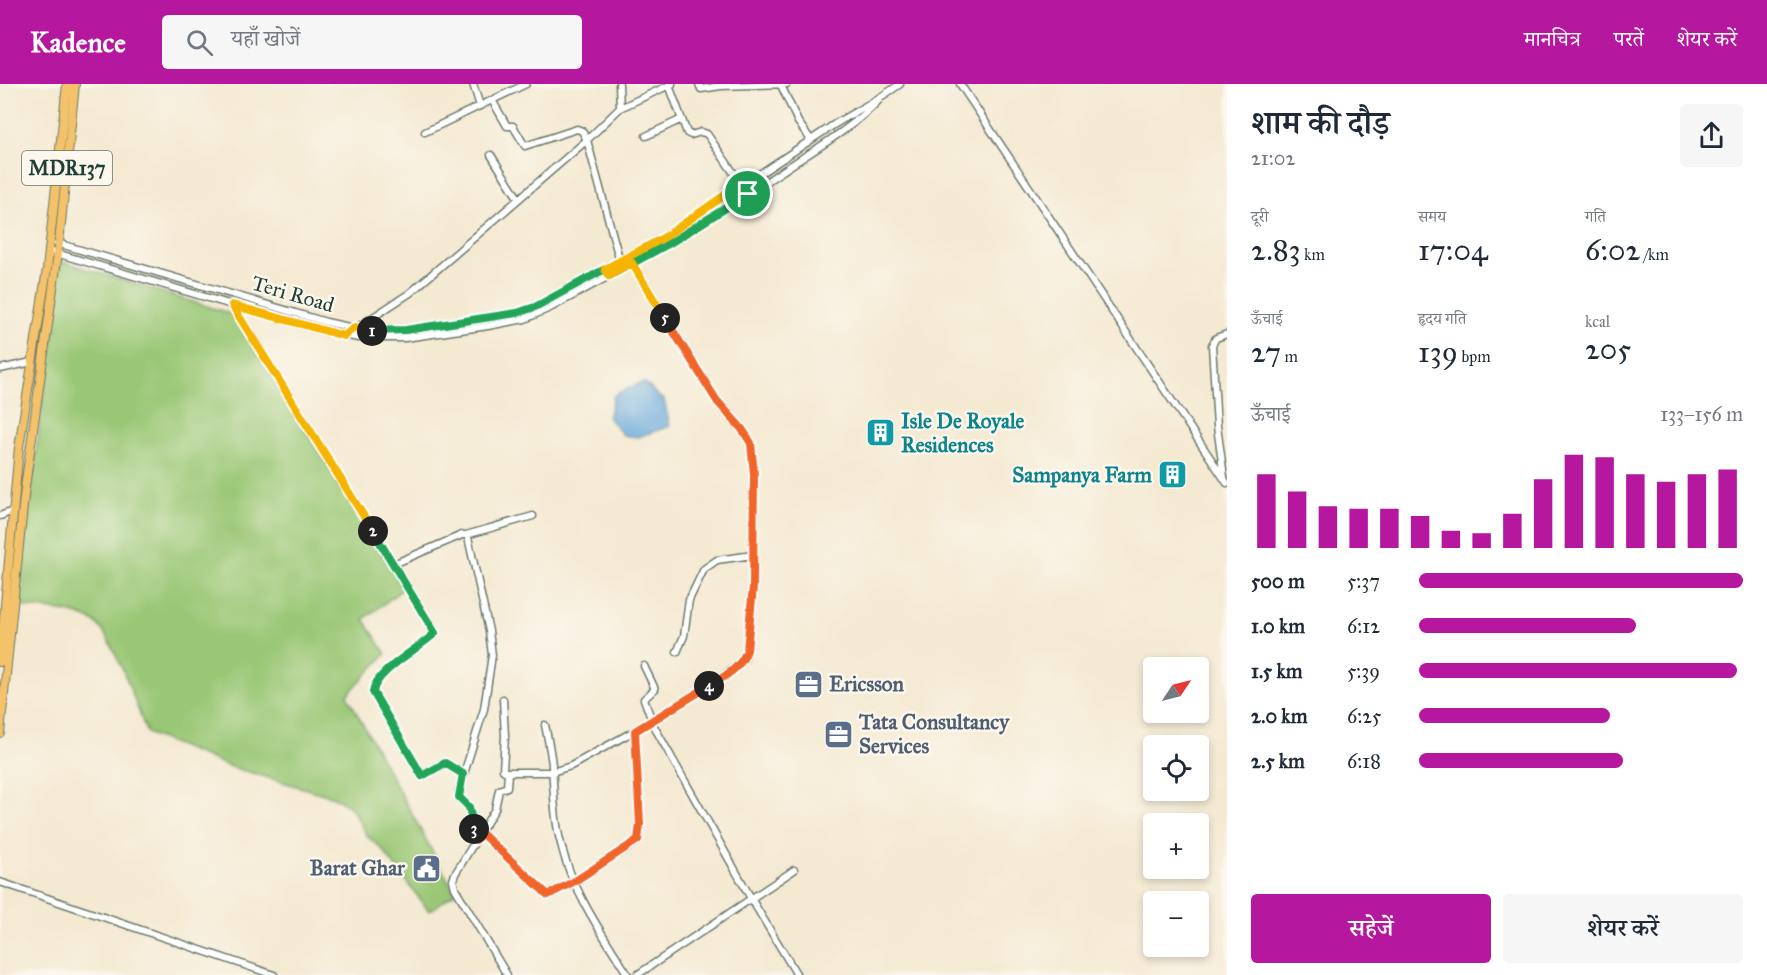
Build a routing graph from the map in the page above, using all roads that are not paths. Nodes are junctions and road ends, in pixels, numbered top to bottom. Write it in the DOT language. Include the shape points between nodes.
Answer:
graph roads {
  1 [pos="67,84"];
  2 [pos="75,84"];
  3 [pos="473,84"];
  4 [pos="526,84"];
  5 [pos="619,84"];
  6 [pos="699,84"];
  7 [pos="900,84"];
  8 [pos="960,84"];
  9 [pos="670,85"];
  10 [pos="784,85"];
  11 [pos="879,99"];
  12 [pos="492,100"];
  13 [pos="480,106"];
  14 [pos="620,108"];
  15 [pos="681,119"];
  16 [pos="425,132"];
  17 [pos="646,136"];
  18 [pos="587,140"];
  19 [pos="811,140"];
  20 [pos="491,155"];
  21 [pos="741,184"];
  22 [pos="748,194"];
  23 [pos="518,198"];
  24 [pos="54,242"];
  25 [pos="53,252"];
  26 [pos="620,262"];
  27 [pos="632,263"];
  28 [pos="607,273"];
  29 [pos="232,305"];
  30 [pos="355,327"];
  31 [pos="1227,334"];
  32 [pos="344,336"];
  33 [pos="32,362"];
  34 [pos="0,369"];
  35 [pos="1226,481"];
  36 [pos="13,512"];
  37 [pos="0,516"];
  38 [pos="533,516"];
  39 [pos="466,535"];
  40 [pos="753,555"];
  41 [pos="393,563"];
  42 [pos="5,619"];
  43 [pos="677,651"];
  44 [pos="0,662"];
  45 [pos="644,666"];
  46 [pos="503,699"];
  47 [pos="652,721"];
  48 [pos="545,725"];
  49 [pos="635,731"];
  50 [pos="0,733"];
  51 [pos="507,772"];
  52 [pos="552,772"];
  53 [pos="463,774"];
  54 [pos="481,833"];
  55 [pos="476,840"];
  56 [pos="794,870"];
  57 [pos="575,881"];
  58 [pos="0,882"];
  59 [pos="752,900"];
  60 [pos="274,975"];
  61 [pos="507,975"];
  62 [pos="628,975"];
  63 [pos="637,975"];
  64 [pos="797,975"];
  1 -- 24 [label="main road, MDR137"];
  2 -- 24 [label="main road, MDR137"];
  3 -- 13 [label="street"];
  4 -- 12 [label="street"];
  5 -- 14 [label="street"];
  6 -- 10 [label="street" via="705,90"];
  7 -- 11 [label="street, Teri Road"];
  8 -- 35 [label="street"];
  9 -- 14 [label="street"];
  9 -- 15 [label="street"];
  10 -- 19 [label="street" via="798,122"];
  11 -- 19 [label="street, Teri Road"];
  11 -- 22 [label="street" via="861,117"];
  12 -- 13 [label="street"];
  12 -- 18 [label="street" via="525,146 577,129"];
  13 -- 16 [label="street"];
  14 -- 18 [label="street"];
  15 -- 17 [label="street"];
  15 -- 21 [label="street" via="689,135 706,134"];
  18 -- 23 [label="street"];
  18 -- 26 [label="street"];
  19 -- 21 [label="street, Teri Road"];
  20 -- 23 [label="street"];
  21 -- 22 [label="street"];
  21 -- 26 [label="street, Teri Road" via="663,238"];
  22 -- 27 [label="street"];
  23 -- 30 [label="street" via="410,293"];
  24 -- 25 [label="main road, MDR137"];
  24 -- 30 [label="street, Teri Road" via="326,322"];
  25 -- 29 [label="street"];
  25 -- 33 [label="main road, MDR137"];
  25 -- 42 [label="main road, MDR137"];
  26 -- 28 [label="street, Teri Road"];
  27 -- 28 [label="street"];
  27 -- 40 [label="street" via="717,401 748,435 753,450"];
  28 -- 30 [label="street, Teri Road" via="517,313 406,330"];
  28 -- 32 [label="street" via="539,314 508,323 389,339"];
  29 -- 32 [label="street"];
  29 -- 41 [label="street"];
  30 -- 32 [label="street"];
  31 -- 35 [label="street" via="1216,338 1212,345 1217,426"];
  33 -- 34 [label="street"];
  33 -- 36 [label="main road, MDR137"];
  36 -- 37 [label="street"];
  36 -- 42 [label="main road, MDR137"];
  38 -- 39 [label="street"];
  39 -- 41 [label="street"];
  39 -- 53 [label="street" via="492,655 484,709"];
  40 -- 43 [label="street" via="717,560 704,569 688,600 684,636"];
  40 -- 47 [label="street" via="745,658 715,682"];
  41 -- 53 [label="street" via="435,633 386,673 373,692 422,776 445,763"];
  42 -- 44 [label="main road, MDR137"];
  42 -- 50 [label="main road, MDR137"];
  45 -- 47 [label="street" via="655,689 644,699"];
  46 -- 51 [label="street" via="503,770"];
  47 -- 49 [label="street"];
  47 -- 59 [label="street"];
  48 -- 52 [label="street"];
  49 -- 52 [label="street" via="571,766"];
  49 -- 57 [label="street" via="638,840"];
  51 -- 52 [label="street"];
  51 -- 54 [label="street" via="507,787 499,790 497,806"];
  52 -- 57 [label="street" via="558,832"];
  53 -- 55 [label="street" via="459,797 469,807"];
  54 -- 55 [label="street"];
  54 -- 57 [label="street" via="544,894 552,895"];
  55 -- 61 [label="street" via="453,880"];
  56 -- 59 [label="street"];
  57 -- 62 [label="street"];
  58 -- 60 [label="street"];
  59 -- 63 [label="street"];
  59 -- 64 [label="street"];
}
